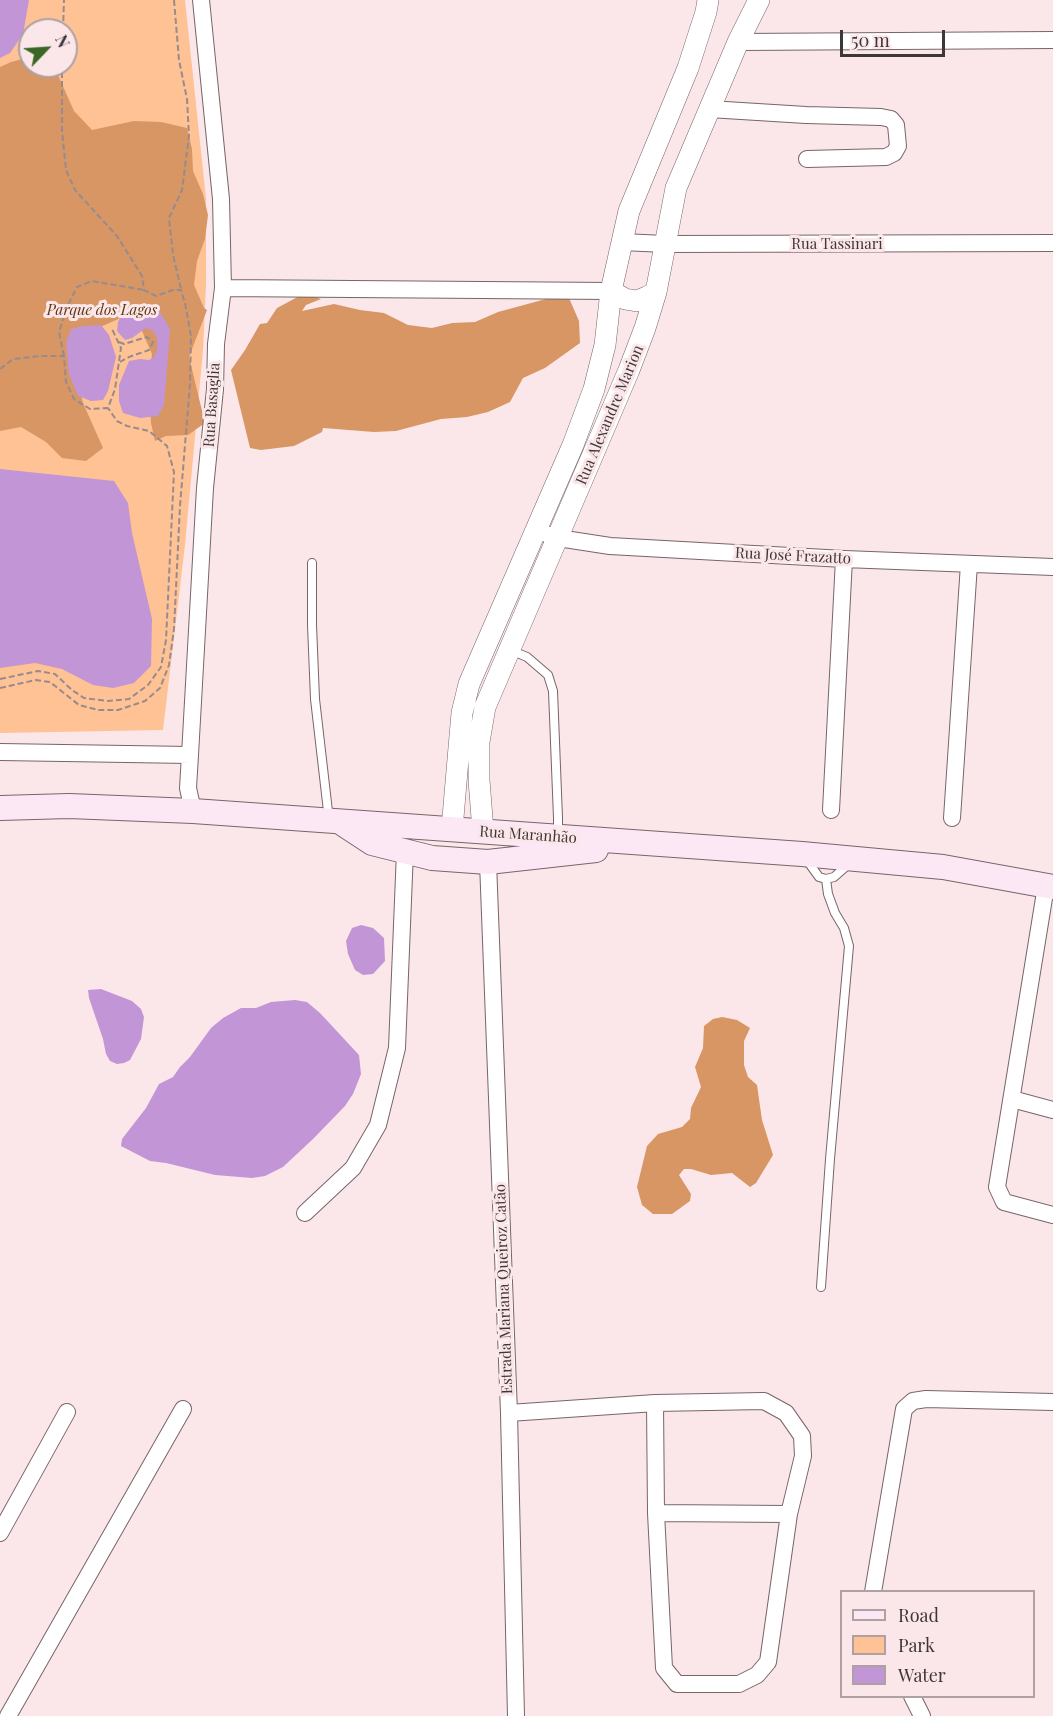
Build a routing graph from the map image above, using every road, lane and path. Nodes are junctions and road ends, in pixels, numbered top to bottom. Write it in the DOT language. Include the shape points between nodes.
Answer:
graph roads {
  1 [pos="64,0"];
  2 [pos="174,0"];
  3 [pos="201,0"];
  4 [pos="708,0"];
  5 [pos="759,0"];
  6 [pos="63,18"];
  7 [pos="1053,40"];
  8 [pos="738,42"];
  9 [pos="62,78"];
  10 [pos="709,109"];
  11 [pos="807,159"];
  12 [pos="622,242"];
  13 [pos="1053,243"];
  14 [pos="665,244"];
  15 [pos="223,288"];
  16 [pos="144,290"];
  17 [pos="181,290"];
  18 [pos="611,291"];
  19 [pos="656,292"];
  20 [pos="112,329"];
  21 [pos="118,341"];
  22 [pos="64,356"];
  23 [pos="120,362"];
  24 [pos="0,369"];
  25 [pos="108,408"];
  26 [pos="535,530"];
  27 [pos="558,538"];
  28 [pos="844,559"];
  29 [pos="312,563"];
  30 [pos="969,564"];
  31 [pos="1053,567"];
  32 [pos="510,650"];
  33 [pos="0,679"];
  34 [pos="0,688"];
  35 [pos="0,752"];
  36 [pos="190,755"];
  37 [pos="0,808"];
  38 [pos="831,810"];
  39 [pos="193,811"];
  40 [pos="952,818"];
  41 [pos="333,821"];
  42 [pos="452,829"];
  43 [pos="483,831"];
  44 [pos="557,837"];
  45 [pos="649,843"];
  46 [pos="405,851"];
  47 [pos="802,854"];
  48 [pos="855,858"];
  49 [pos="455,860"];
  50 [pos="488,862"];
  51 [pos="826,879"];
  52 [pos="1049,886"];
  53 [pos="1012,1099"];
  54 [pos="1053,1110"];
  55 [pos="305,1213"];
  56 [pos="1053,1215"];
  57 [pos="821,1287"];
  58 [pos="1053,1402"];
  59 [pos="655,1403"];
  60 [pos="183,1409"];
  61 [pos="67,1412"];
  62 [pos="509,1413"];
  63 [pos="656,1513"];
  64 [pos="789,1514"];
  65 [pos="0,1533"];
  66 [pos="873,1590"];
  67 [pos="913,1698"];
  68 [pos="9,1713"];
  69 [pos="516,1716"];
  70 [pos="922,1716"];
  1 -- 6 [label="path"];
  2 -- 17 [label="path" via="189,136 182,190 169,218"];
  3 -- 15 [label="street, Rua Basaglia" via="221,199"];
  4 -- 12 [label="street, Rua Alexandre Marion" via="688,68 629,211"];
  5 -- 8 [label="street, Rua Alexandre Marion"];
  7 -- 8 [label="street"];
  8 -- 10 [label="street, Rua Alexandre Marion"];
  9 -- 16 [label="path" via="66,170 75,190 117,236 142,276"];
  10 -- 11 [label="street" via="881,117 896,125 898,146 886,157"];
  10 -- 14 [label="street, Rua Alexandre Marion" via="676,188"];
  12 -- 14 [label="street, Rua Tassinari"];
  12 -- 18 [label="street, Rua Alexandre Marion"];
  13 -- 14 [label="street, Rua Tassinari"];
  14 -- 19 [label="street, Rua Alexandre Marion"];
  15 -- 18 [label="street"];
  15 -- 36 [label="street, Rua Basaglia" via="205,488"];
  16 -- 17 [label="path" via="156,296"];
  16 -- 22 [label="path" via="92,281 76,287 59,332"];
  17 -- 34 [label="path" via="191,336 190,384 174,628 169,665 160,688 145,701 118,710 79,705 50,681"];
  18 -- 19 [label="street" via="637,301"];
  18 -- 26 [label="street, Rua Alexandre Marion" via="605,345 594,388"];
  19 -- 27 [label="street, Rua Alexandre Marion" via="630,370"];
  20 -- 21 [label="path"];
  21 -- 23 [label="path"];
  21 -- 23 [label="path" via="124,344 147,337 153,342 149,350"];
  22 -- 24 [label="path" via="13,359"];
  22 -- 25 [label="path" via="66,382 74,399 90,409"];
  23 -- 25 [label="path"];
  25 -- 33 [label="path" via="117,421 149,431 166,446 174,472 166,640 161,667 148,685 129,699 108,701 84,698 54,674 38,671"];
  26 -- 27 [label="street, Rua José Frazatto"];
  26 -- 42 [label="street, Rua Alexandre Marion" via="469,684 462,713"];
  27 -- 28 [label="street, Rua José Frazatto" via="610,546"];
  27 -- 32 [label="street, Rua Alexandre Marion"];
  28 -- 30 [label="street, Rua José Frazatto"];
  28 -- 38 [label="street"];
  29 -- 41 [label="lane" via="315,699"];
  30 -- 31 [label="street, Rua José Frazatto"];
  30 -- 40 [label="street"];
  32 -- 43 [label="street, Rua Alexandre Marion" via="485,707 479,742"];
  32 -- 44 [label="lane" via="527,657 548,675 553,691"];
  35 -- 36 [label="street"];
  36 -- 39 [label="street, Rua Basaglia" via="188,788"];
  37 -- 39 [label="main road, Rua Maranhão" via="69,806"];
  39 -- 41 [label="main road, Rua Maranhão"];
  41 -- 42 [label="main road, Rua Maranhão"];
  41 -- 46 [label="main road" via="372,843"];
  42 -- 43 [label="main road, Rua Maranhão"];
  42 -- 49 [label="main road"];
  43 -- 44 [label="main road, Rua Maranhão"];
  43 -- 50 [label="main road"];
  44 -- 45 [label="main road, Rua Maranhão"];
  45 -- 47 [label="main road, Rua Maranhão"];
  45 -- 50 [label="main road"];
  46 -- 49 [label="main road"];
  46 -- 55 [label="street" via="396,1048 378,1125 353,1168"];
  47 -- 48 [label="main road, Rua Maranhão"];
  47 -- 51 [label="lane" via="819,877"];
  48 -- 51 [label="lane" via="834,878"];
  48 -- 52 [label="main road, Rua Maranhão" via="943,867"];
  49 -- 50 [label="main road"];
  50 -- 62 [label="street, Estrada Mariana Queiroz Catão"];
  51 -- 57 [label="lane" via="849,946"];
  52 -- 53 [label="street"];
  53 -- 54 [label="street"];
  53 -- 56 [label="street" via="997,1187 1004,1202"];
  58 -- 66 [label="street" via="926,1399 913,1401 904,1409"];
  59 -- 62 [label="street"];
  59 -- 63 [label="street"];
  59 -- 64 [label="street" via="764,1401 786,1413 802,1436 803,1456"];
  60 -- 68 [label="street"];
  61 -- 65 [label="street"];
  62 -- 69 [label="street, Estrada Mariana Queiroz Catão"];
  63 -- 64 [label="street"];
  63 -- 64 [label="street" via="664,1668 677,1684 739,1684 757,1675 768,1662"];
  67 -- 70 [label="street"];
}
